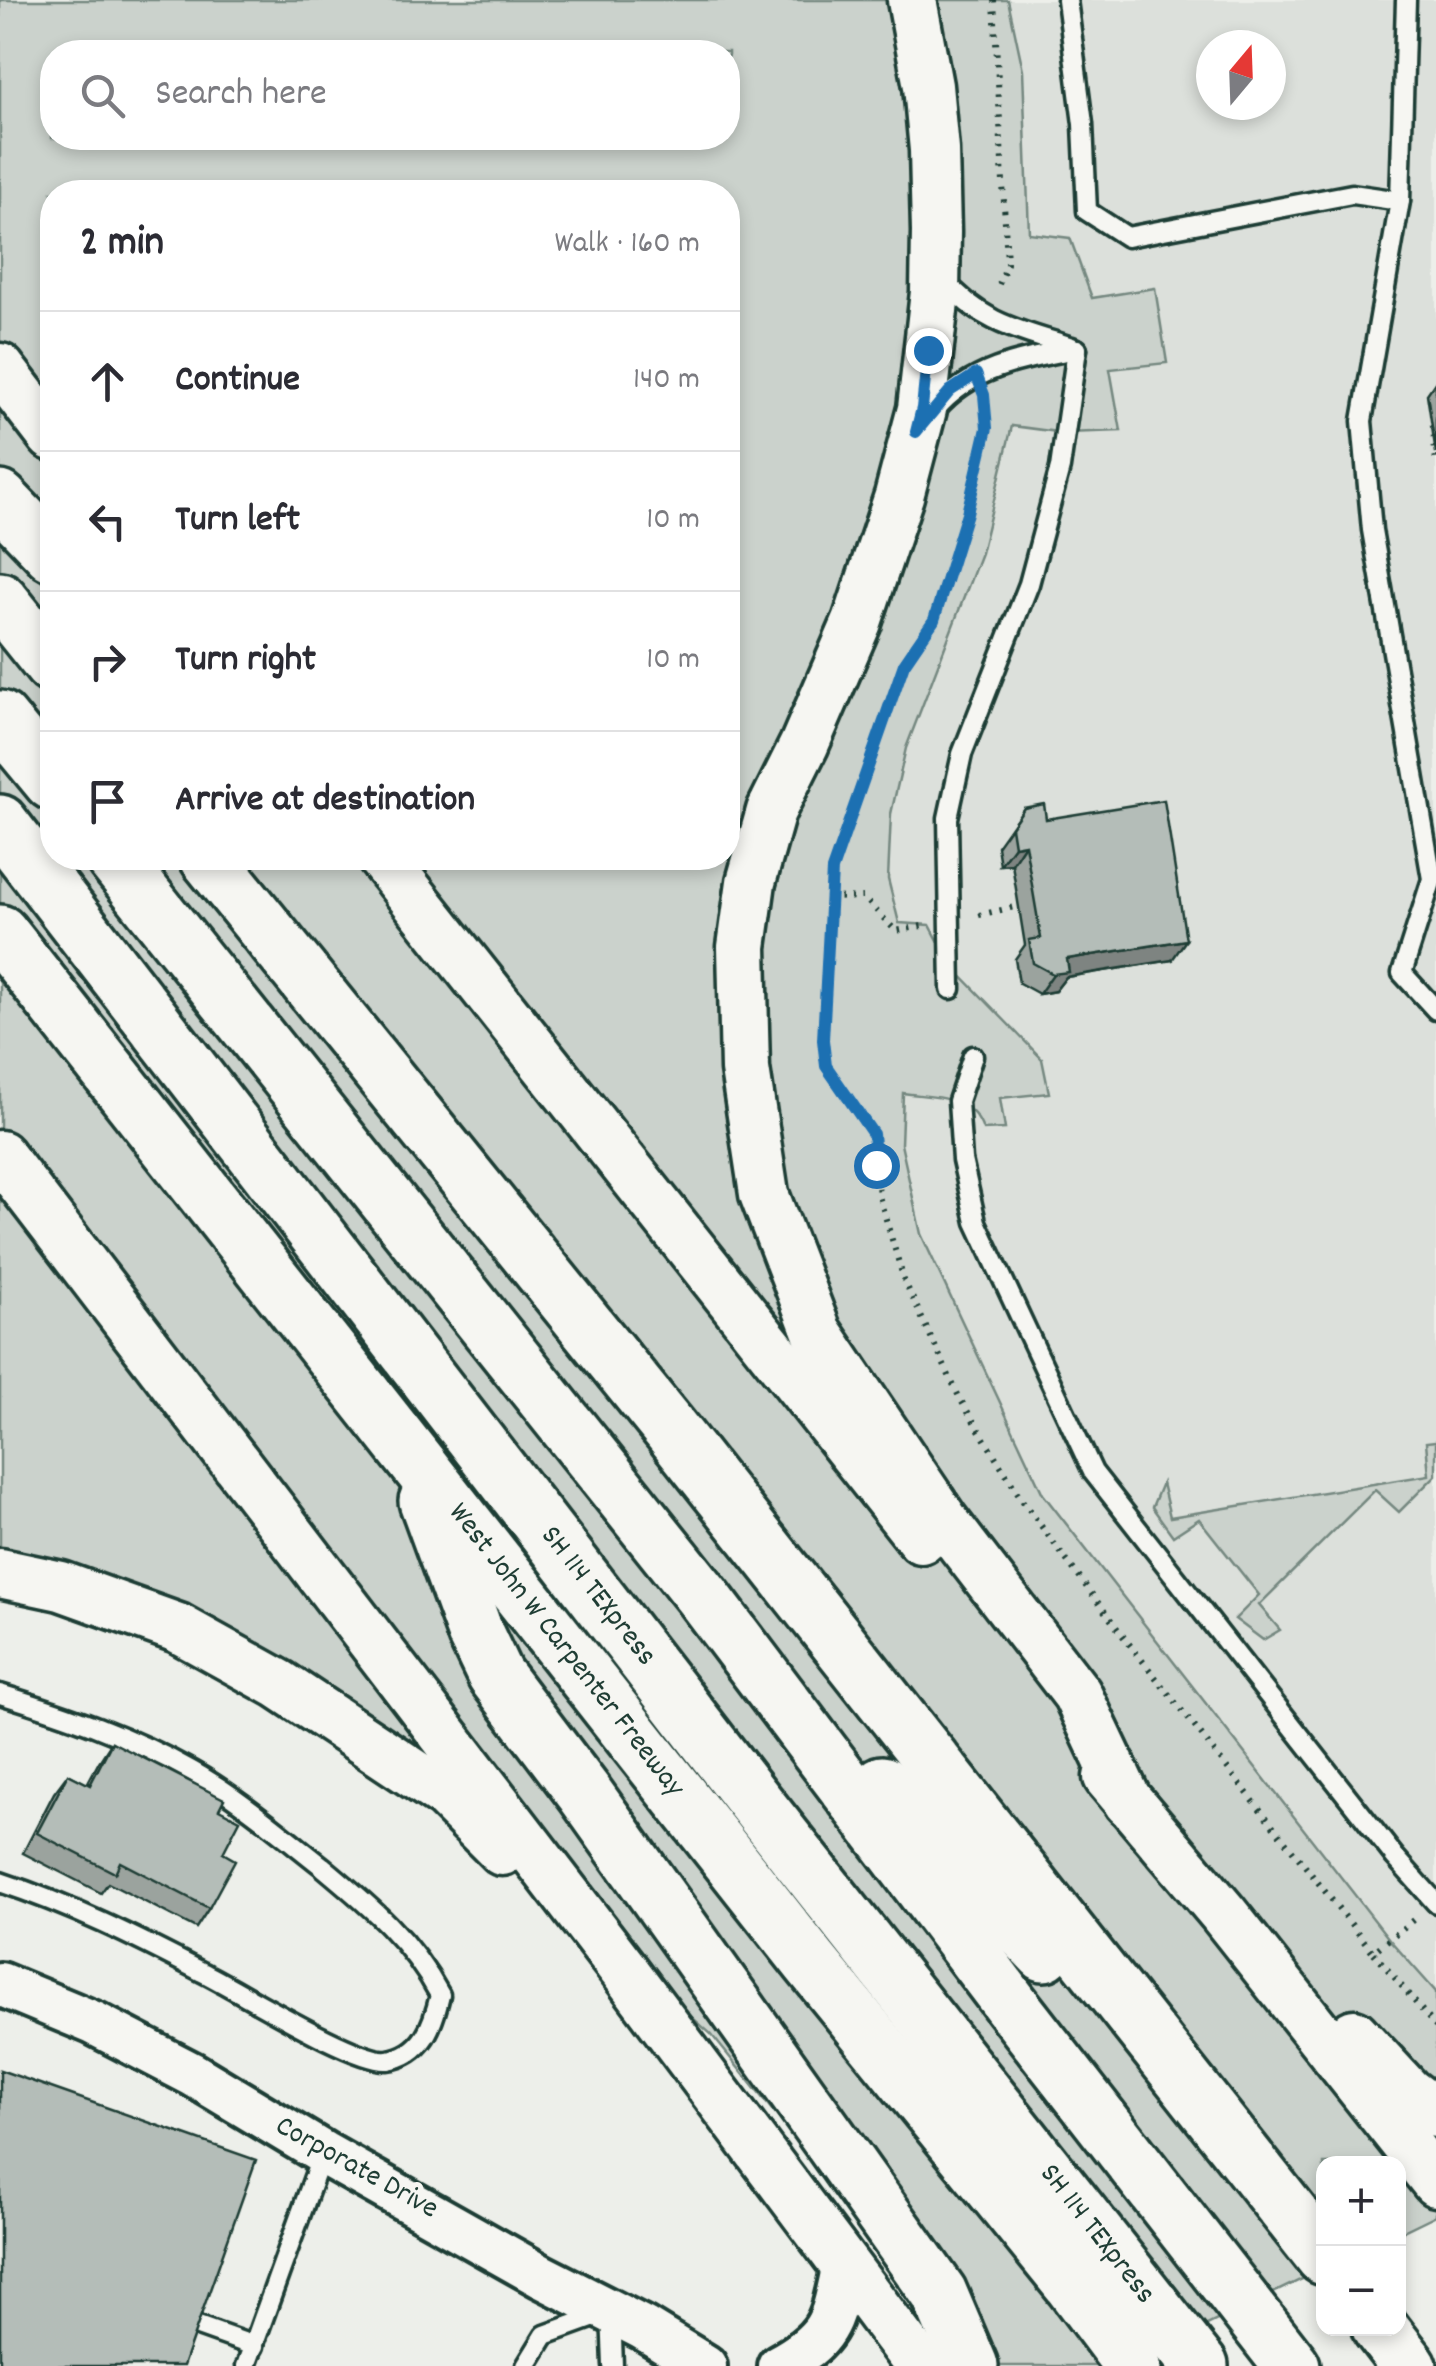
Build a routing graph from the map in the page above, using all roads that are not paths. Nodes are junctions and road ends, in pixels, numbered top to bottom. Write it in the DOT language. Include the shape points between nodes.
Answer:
graph roads {
  1 [pos="912,0"];
  2 [pos="1066,0"];
  3 [pos="1406,0"];
  4 [pos="1400,201"];
  5 [pos="936,270"];
  6 [pos="1077,349"];
  7 [pos="0,368"];
  8 [pos="40,420"];
  9 [pos="916,432"];
  10 [pos="0,499"];
  11 [pos="40,541"];
  12 [pos="0,600"];
  13 [pos="40,649"];
  14 [pos="0,718"];
  15 [pos="40,767"];
  16 [pos="0,823"];
  17 [pos="124,870"];
  18 [pos="218,870"];
  19 [pos="391,870"];
  20 [pos="0,933"];
  21 [pos="950,989"];
  22 [pos="1436,1010"];
  23 [pos="973,1056"];
  24 [pos="0,1155"];
  25 [pos="411,1456"];
  26 [pos="0,1573"];
  27 [pos="704,1598"];
  28 [pos="0,1694"];
  29 [pos="1128,1802"];
  30 [pos="0,1882"];
  31 [pos="1436,1903"];
  32 [pos="1223,1913"];
  33 [pos="626,1973"];
  34 [pos="0,1984"];
  35 [pos="1436,2113"];
  36 [pos="323,2153"];
  37 [pos="1436,2182"];
  38 [pos="1271,2190"];
  39 [pos="1316,2247"];
  40 [pos="844,2264"];
  41 [pos="611,2311"];
  42 [pos="195,2325"];
  43 [pos="1386,2336"];
  44 [pos="254,2346"];
  45 [pos="246,2366"];
  46 [pos="526,2366"];
  47 [pos="612,2366"];
  48 [pos="705,2366"];
  49 [pos="779,2366"];
  50 [pos="920,2366"];
  51 [pos="970,2366"];
  52 [pos="1133,2366"];
  53 [pos="1200,2366"];
  54 [pos="1292,2366"];
  55 [pos="1409,2366"];
  1 -- 5 [label="main road" via="934,150"];
  2 -- 4 [label="lane" via="1083,124 1086,211 1127,237 1352,194"];
  3 -- 4 [label="lane"];
  4 -- 22 [label="lane" via="1362,421 1372,530 1432,879 1402,974"];
  5 -- 6 [label="lane" via="984,316"];
  5 -- 9 [label="main road"];
  6 -- 9 [label="lane" via="976,374 950,391"];
  6 -- 21 [label="lane" via="1060,468 1029,584 962,754 948,818"];
  7 -- 8 [label="main road"];
  9 -- 29 [label="main road" via="857,622 771,811 751,882 742,947 745,1069 764,1194 817,1332 944,1521 1077,1694"];
  10 -- 11 [label="highway"];
  12 -- 13 [label="highway"];
  14 -- 15 [label="highway"];
  16 -- 53 [label="highway, SH 114 TEXpress" via="751,1797"];
  17 -- 27 [label="highway"];
  18 -- 38 [label="highway" via="670,1428"];
  19 -- 29 [label="main road"];
  20 -- 25 [label="highway, West John W Carpenter Freeway"];
  23 -- 31 [label="lane" via="958,1101 976,1222 1093,1472"];
  24 -- 33 [label="main road"];
  25 -- 51 [label="highway" via="495,1675 938,2293"];
  25 -- 52 [label="highway, West John W Carpenter Freeway"];
  26 -- 33 [label="main road" via="61,1586 178,1628 279,1684 446,1795"];
  27 -- 38 [label="highway"];
  27 -- 54 [label="highway"];
  28 -- 30 [label="lane" via="65,1714 192,1771 264,1820 369,1905 422,1960 440,1995 433,2025 413,2053 384,2061 336,2044 50,1898"];
  29 -- 32 [label="main road"];
  32 -- 35 [label="main road" via="1282,1957 1408,2092"];
  32 -- 37 [label="main road"];
  33 -- 40 [label="main road"];
  34 -- 36 [label="street, Corporate Drive" via="94,2022"];
  36 -- 41 [label="street, Corporate Drive"];
  36 -- 44 [label="lane"];
  38 -- 39 [label="highway"];
  40 -- 49 [label="street" via="832,2321 809,2350"];
  40 -- 50 [label="main road"];
  41 -- 46 [label="lane" via="546,2335"];
  41 -- 47 [label="lane"];
  41 -- 48 [label="street, Corporate Drive"];
  42 -- 44 [label="lane"];
  43 -- 55 [label="highway"];
  44 -- 45 [label="lane"];
}
